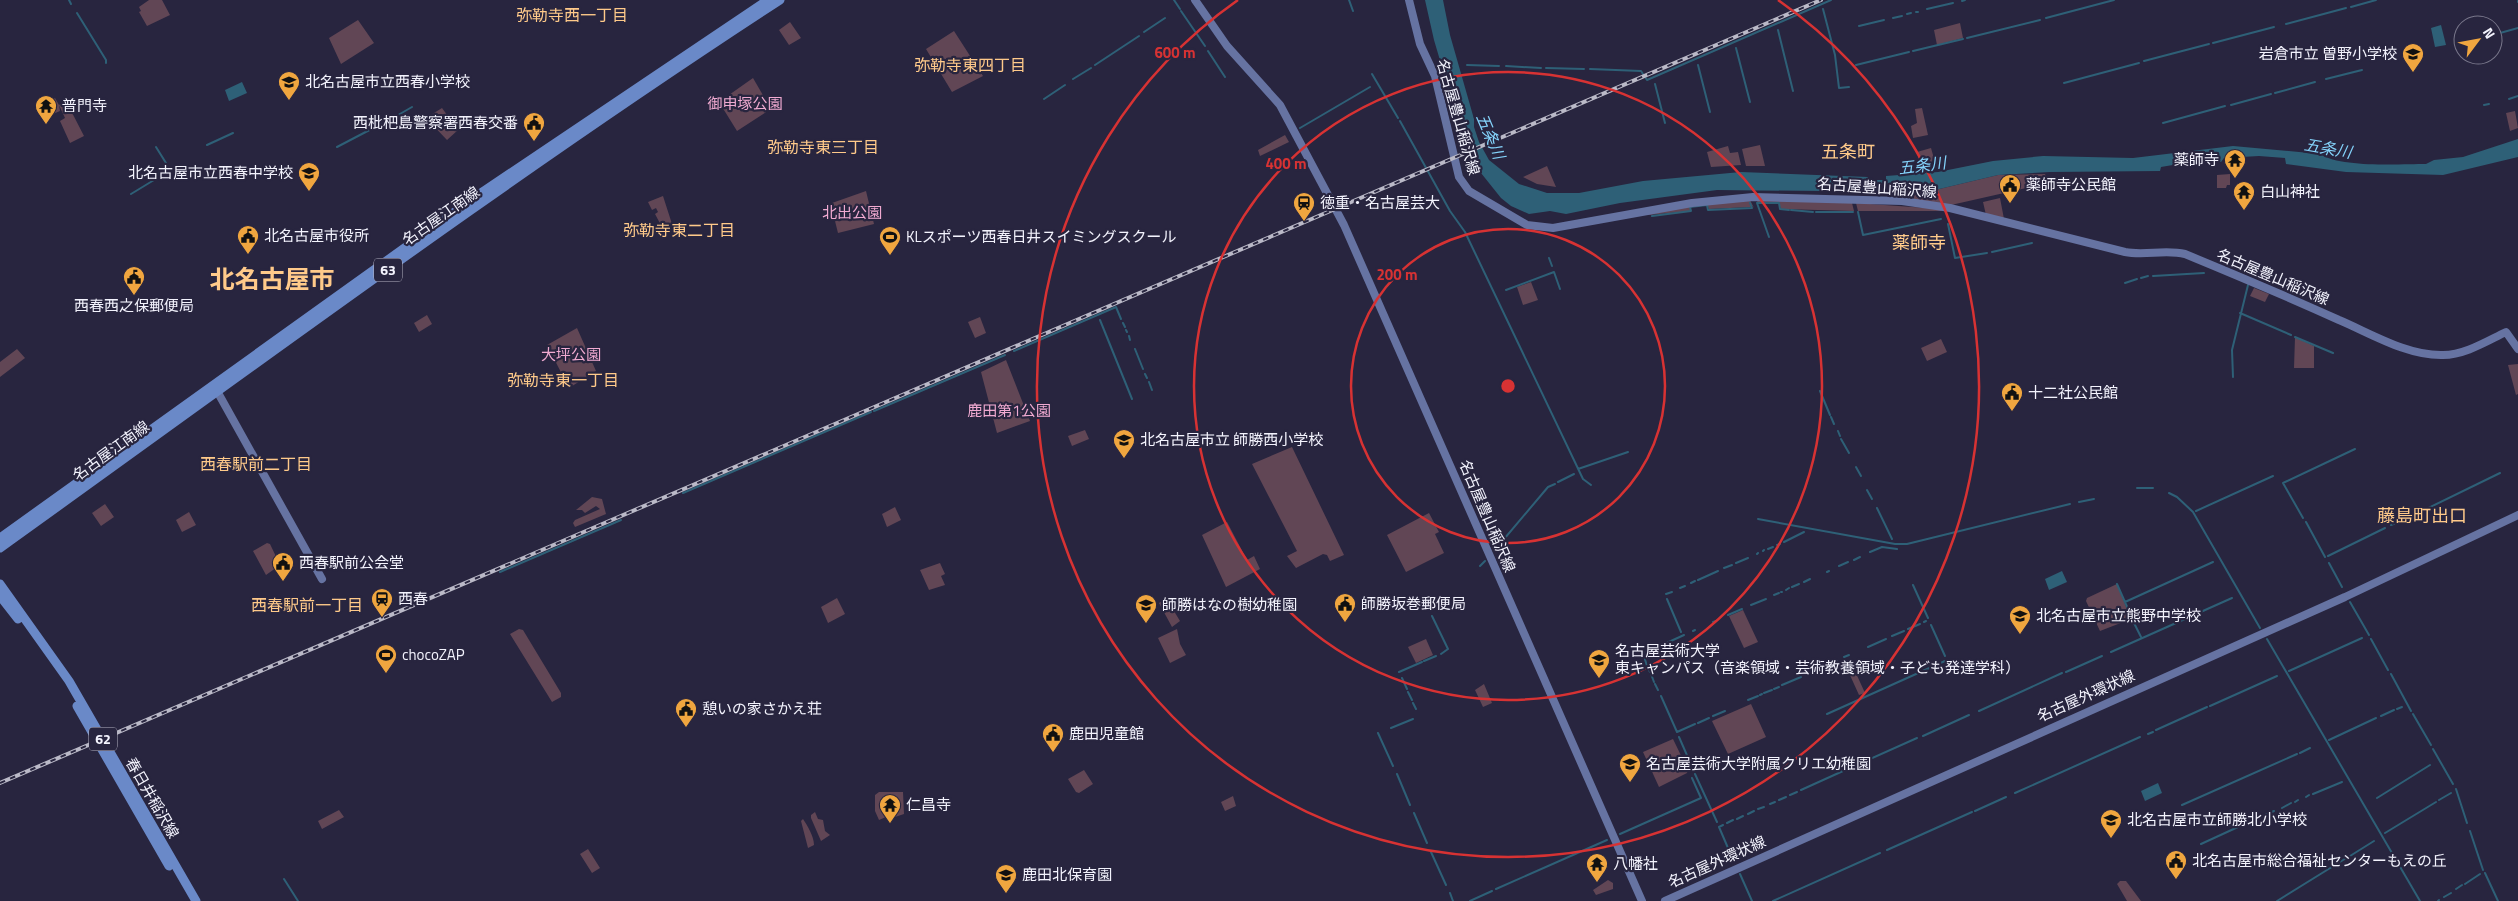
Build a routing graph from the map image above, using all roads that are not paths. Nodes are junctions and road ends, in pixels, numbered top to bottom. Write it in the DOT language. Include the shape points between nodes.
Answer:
graph roads {
  1 [pos="768,0"];
  2 [pos="780,0"];
  3 [pos="1195,0"];
  4 [pos="1409,0"];
  5 [pos="2518,349"];
  6 [pos="217,392"];
  7 [pos="2518,514"];
  8 [pos="0,538"];
  9 [pos="0,548"];
  10 [pos="322,579"];
  11 [pos="0,584"];
  12 [pos="0,596"];
  13 [pos="189,901"];
  14 [pos="196,901"];
  15 [pos="1642,901"];
  16 [pos="1665,901"];
  1 -- 8 [label="main road, 名古屋江南線 / 63" via="476,196"];
  2 -- 6 [label="main road, 名古屋江南線 / 63" via="562,146"];
  3 -- 15 [label="main road, 名古屋豊山稲沢線" via="1227,46 1280,105 1344,225"];
  4 -- 5 [label="main road, 名古屋豊山稲沢線" via="1420,44 1435,76 1459,177 1469,191 1527,225 1553,228 1737,198 1805,197 1921,203 2125,252 2171,251 2185,254 2388,341 2427,353 2455,353 2506,332"];
  6 -- 9 [label="main road, 名古屋江南線 / 63"];
  6 -- 10 [label="main road"];
  7 -- 16 [label="main road, 名古屋外環状線" via="2345,597"];
  11 -- 14 [label="main road, 春日井稲沢線 / 62" via="69,682"];
  12 -- 13 [label="main road, 春日井稲沢線 / 62" via="64,684"];
}
